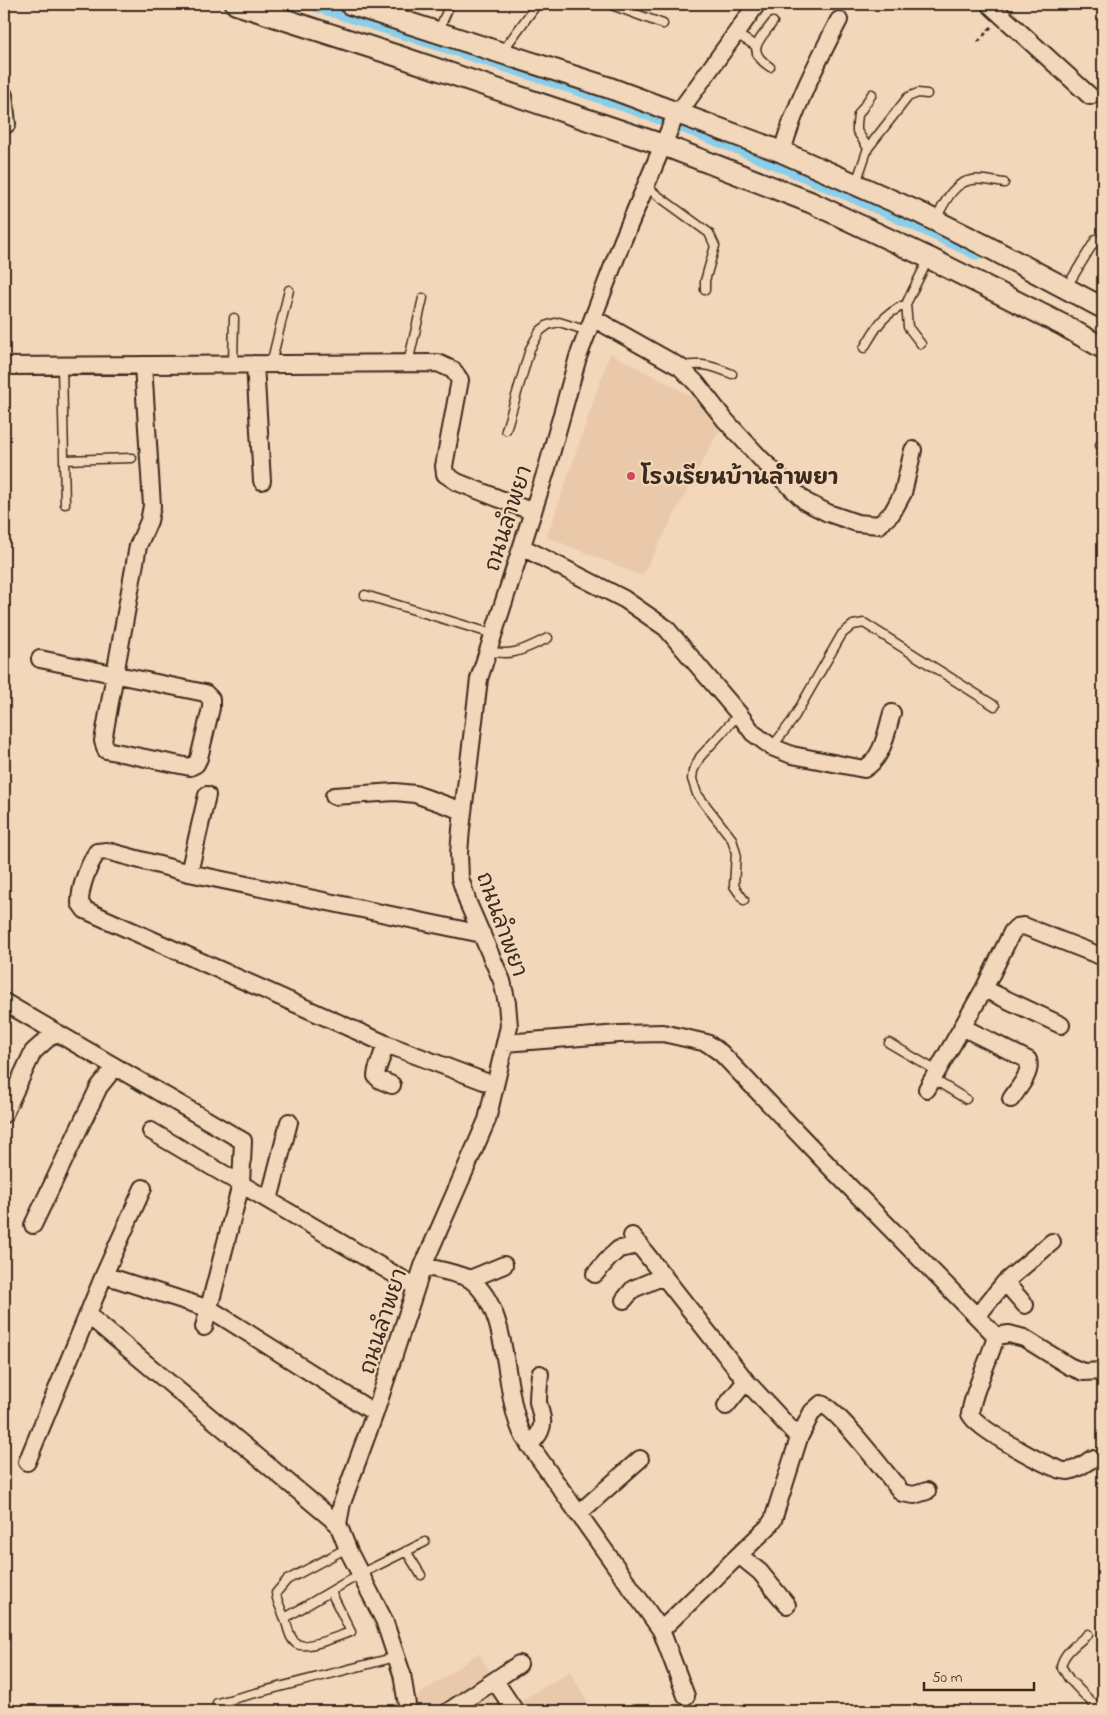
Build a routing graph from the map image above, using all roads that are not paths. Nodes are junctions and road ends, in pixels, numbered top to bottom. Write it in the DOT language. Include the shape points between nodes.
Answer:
graph roads {
  1 [pos="236,4"];
  2 [pos="350,4"];
  3 [pos="450,4"];
  4 [pos="537,4"];
  5 [pos="609,4"];
  6 [pos="757,4"];
  7 [pos="994,7"];
  8 [pos="384,9"];
  9 [pos="839,20"];
  10 [pos="773,22"];
  11 [pos="663,24"];
  12 [pos="437,32"];
  13 [pos="736,34"];
  14 [pos="756,46"];
  15 [pos="502,52"];
  16 [pos="770,67"];
  17 [pos="872,94"];
  18 [pos="927,94"];
  19 [pos="4,95"];
  20 [pos="1090,96"];
  21 [pos="676,116"];
  22 [pos="7,124"];
  23 [pos="664,142"];
  24 [pos="868,148"];
  25 [pos="782,152"];
  26 [pos="1004,183"];
  27 [pos="855,185"];
  28 [pos="646,188"];
  29 [pos="936,221"];
  30 [pos="1096,239"];
  31 [pos="929,258"];
  32 [pos="1066,288"];
  33 [pos="289,290"];
  34 [pos="705,290"];
  35 [pos="423,298"];
  36 [pos="906,304"];
  37 [pos="1103,308"];
  38 [pos="234,318"];
  39 [pos="591,324"];
  40 [pos="921,344"];
  41 [pos="864,348"];
  42 [pos="1103,348"];
  43 [pos="408,363"];
  44 [pos="263,364"];
  45 [pos="233,365"];
  46 [pos="4,366"];
  47 [pos="62,366"];
  48 [pos="143,366"];
  49 [pos="680,368"];
  50 [pos="732,374"];
  51 [pos="506,430"];
  52 [pos="913,450"];
  53 [pos="132,458"];
  54 [pos="64,460"];
  55 [pos="262,481"];
  56 [pos="65,504"];
  57 [pos="533,512"];
  58 [pos="522,547"];
  59 [pos="365,595"];
  60 [pos="493,634"];
  61 [pos="548,638"];
  62 [pos="488,651"];
  63 [pos="40,660"];
  64 [pos="114,674"];
  65 [pos="995,706"];
  66 [pos="892,713"];
  67 [pos="739,714"];
  68 [pos="772,747"];
  69 [pos="207,795"];
  70 [pos="334,796"];
  71 [pos="463,812"];
  72 [pos="189,873"];
  73 [pos="744,900"];
  74 [pos="482,934"];
  75 [pos="1103,957"];
  76 [pos="984,989"];
  77 [pos="4,1002"];
  78 [pos="1061,1025"];
  79 [pos="962,1027"];
  80 [pos="55,1032"];
  81 [pos="505,1043"];
  82 [pos="889,1043"];
  83 [pos="386,1044"];
  84 [pos="115,1067"];
  85 [pos="932,1080"];
  86 [pos="494,1085"];
  87 [pos="392,1086"];
  88 [pos="966,1099"];
  89 [pos="1011,1099"];
  90 [pos="4,1114"];
  91 [pos="289,1122"];
  92 [pos="151,1131"];
  93 [pos="242,1184"];
  94 [pos="143,1188"];
  95 [pos="269,1200"];
  96 [pos="33,1225"];
  97 [pos="1052,1242"];
  98 [pos="504,1265"];
  99 [pos="423,1266"];
  100 [pos="595,1274"];
  101 [pos="104,1275"];
  102 [pos="664,1276"];
  103 [pos="470,1279"];
  104 [pos="1006,1282"];
  105 [pos="416,1287"];
  106 [pos="624,1300"];
  107 [pos="1025,1305"];
  108 [pos="210,1309"];
  109 [pos="88,1315"];
  110 [pos="977,1316"];
  111 [pos="204,1326"];
  112 [pos="996,1336"];
  113 [pos="1103,1371"];
  114 [pos="540,1374"];
  115 [pos="746,1381"];
  116 [pos="726,1406"];
  117 [pos="375,1413"];
  118 [pos="800,1438"];
  119 [pos="529,1445"];
  120 [pos="640,1459"];
  121 [pos="1092,1459"];
  122 [pos="27,1462"];
  123 [pos="928,1491"];
  124 [pos="578,1514"];
  125 [pos="338,1524"];
  126 [pos="425,1542"];
  127 [pos="347,1548"];
  128 [pos="406,1551"];
  129 [pos="739,1555"];
  130 [pos="360,1574"];
  131 [pos="421,1575"];
  132 [pos="331,1592"];
  133 [pos="787,1606"];
  134 [pos="285,1618"];
  135 [pos="661,1630"];
  136 [pos="1088,1634"];
  137 [pos="396,1657"];
  138 [pos="519,1664"];
  139 [pos="495,1681"];
  140 [pos="686,1696"];
  141 [pos="218,1703"];
  142 [pos="408,1711"];
  143 [pos="449,1711"];
  144 [pos="515,1711"];
  145 [pos="1100,1711"];
  1 -- 23 [label="street"];
  2 -- 8 [label="street"];
  3 -- 12 [label="lane"];
  4 -- 15 [label="lane"];
  5 -- 11 [label="lane"];
  6 -- 13 [label="street, ถนนลำพยา"];
  7 -- 20 [label="street"];
  8 -- 12 [label="street"];
  9 -- 25 [label="street" via="810,77"];
  10 -- 14 [label="lane"];
  12 -- 15 [label="street"];
  13 -- 14 [label="lane"];
  13 -- 21 [label="street, ถนนลำพยา"];
  14 -- 16 [label="lane" via="758,59"];
  15 -- 21 [label="street" via="610,88"];
  17 -- 24 [label="lane" via="858,115 857,124 857,131"];
  18 -- 24 [label="lane" via="908,97"];
  19 -- 22 [label="street"];
  21 -- 23 [label="street, ถนนลำพยา"];
  21 -- 25 [label="street"];
  23 -- 28 [label="street, ถนนลำพยา"];
  23 -- 31 [label="street" via="810,202"];
  24 -- 27 [label="lane"];
  25 -- 27 [label="street"];
  26 -- 29 [label="lane" via="972,179 959,184"];
  27 -- 29 [label="street"];
  28 -- 34 [label="lane" via="710,233 715,246"];
  28 -- 39 [label="street, ถนนลำพยา"];
  29 -- 32 [label="street"];
  30 -- 32 [label="lane"];
  31 -- 36 [label="lane"];
  31 -- 42 [label="street"];
  32 -- 37 [label="street"];
  33 -- 44 [label="lane"];
  35 -- 43 [label="lane"];
  36 -- 40 [label="lane" via="908,327"];
  36 -- 41 [label="lane" via="880,321"];
  38 -- 45 [label="lane"];
  39 -- 49 [label="street"];
  39 -- 51 [label="lane" via="559,322 540,331 530,349"];
  39 -- 57 [label="street, ถนนลำพยา" via="578,356"];
  43 -- 44 [label="street"];
  43 -- 57 [label="street" via="438,363 456,373 460,380 445,474 457,482"];
  44 -- 45 [label="street"];
  44 -- 55 [label="street"];
  45 -- 48 [label="street"];
  46 -- 47 [label="street"];
  47 -- 48 [label="street"];
  47 -- 54 [label="lane"];
  48 -- 64 [label="street" via="152,506 138,546"];
  49 -- 50 [label="lane" via="693,364 712,365"];
  49 -- 52 [label="street" via="761,459 806,502 828,513 857,523 879,524 892,513 902,493"];
  53 -- 54 [label="lane"];
  54 -- 56 [label="lane"];
  57 -- 58 [label="street, ถนนลำพยา"];
  58 -- 60 [label="street, ถนนลำพยา"];
  58 -- 67 [label="street" via="624,598 666,628"];
  59 -- 60 [label="lane"];
  60 -- 62 [label="street, ถนนลำพยา"];
  61 -- 62 [label="lane" via="513,654"];
  62 -- 71 [label="street, ถนนลำพยา" via="479,679"];
  63 -- 64 [label="street"];
  64 -- 64 [label="street" via="103,741 106,750 190,767 196,764 211,699 205,694"];
  65 -- 68 [label="lane" via="864,622 853,625 842,634 792,721"];
  66 -- 68 [label="street" via="881,750 873,764 864,769 792,755"];
  67 -- 68 [label="street" via="753,733"];
  67 -- 73 [label="lane" via="700,757 692,771 692,779 697,794 732,839 736,853 734,886"];
  69 -- 72 [label="street"];
  70 -- 71 [label="street" via="415,794"];
  71 -- 74 [label="street, ถนนลำพยา" via="460,878"];
  72 -- 74 [label="street"];
  72 -- 83 [label="street" via="107,851 97,852 80,895 80,903 85,910"];
  74 -- 81 [label="street, ถนนลำพยา" via="502,981 509,1026"];
  75 -- 76 [label="street" via="1024,926 1017,927"];
  76 -- 78 [label="street"];
  76 -- 79 [label="street"];
  77 -- 80 [label="street"];
  79 -- 85 [label="street"];
  79 -- 89 [label="street" via="1028,1060 1028,1071"];
  80 -- 84 [label="street"];
  80 -- 90 [label="street" via="33,1052"];
  81 -- 86 [label="street, ถนนลำพยา"];
  81 -- 110 [label="street" via="663,1033 707,1043 721,1053"];
  82 -- 85 [label="lane"];
  83 -- 86 [label="street"];
  83 -- 87 [label="street" via="376,1076"];
  84 -- 93 [label="street" via="243,1140"];
  84 -- 96 [label="street" via="98,1086"];
  85 -- 88 [label="lane"];
  86 -- 99 [label="street, ถนนลำพยา" via="487,1120"];
  91 -- 95 [label="street"];
  92 -- 93 [label="street"];
  93 -- 95 [label="street"];
  93 -- 108 [label="street"];
  94 -- 101 [label="street"];
  95 -- 105 [label="street"];
  97 -- 104 [label="street"];
  98 -- 103 [label="street"];
  99 -- 103 [label="street"];
  99 -- 105 [label="street, ถนนลำพยา"];
  100 -- 102 [label="street" via="619,1249 636,1240"];
  101 -- 108 [label="street"];
  101 -- 109 [label="street"];
  102 -- 106 [label="street" via="633,1289"];
  102 -- 115 [label="street"];
  103 -- 119 [label="street" via="485,1295 493,1313 504,1349 516,1417"];
  104 -- 107 [label="street"];
  104 -- 110 [label="street"];
  105 -- 117 [label="street, ถนนลำพยา"];
  108 -- 111 [label="street"];
  108 -- 117 [label="street"];
  109 -- 122 [label="street"];
  109 -- 125 [label="street"];
  110 -- 112 [label="street"];
  112 -- 113 [label="street" via="1009,1334 1024,1338 1083,1372"];
  112 -- 121 [label="street" via="970,1414 978,1423 1058,1470 1067,1472"];
  114 -- 119 [label="street" via="538,1406 542,1416 541,1427 538,1437"];
  115 -- 116 [label="street"];
  115 -- 118 [label="street"];
  117 -- 125 [label="street, ถนนลำพยา" via="342,1503"];
  118 -- 123 [label="street" via="812,1412 821,1404 827,1406 902,1493 914,1495"];
  118 -- 129 [label="street" via="773,1520"];
  119 -- 124 [label="street"];
  120 -- 124 [label="street"];
  124 -- 135 [label="street"];
  125 -- 127 [label="street"];
  126 -- 128 [label="lane"];
  127 -- 130 [label="street"];
  127 -- 134 [label="lane" via="287,1580 276,1593"];
  128 -- 130 [label="lane"];
  128 -- 131 [label="lane"];
  129 -- 133 [label="street" via="760,1572"];
  129 -- 135 [label="street"];
  130 -- 132 [label="lane"];
  130 -- 137 [label="street" via="384,1620"];
  132 -- 134 [label="lane"];
  132 -- 134 [label="lane" via="351,1632 319,1643 297,1644 290,1636"];
  135 -- 140 [label="street"];
  136 -- 145 [label="lane" via="1062,1659 1061,1666"];
  137 -- 141 [label="lane"];
  137 -- 142 [label="street"];
  138 -- 139 [label="street"];
  139 -- 143 [label="street"];
  139 -- 144 [label="street"];
}
